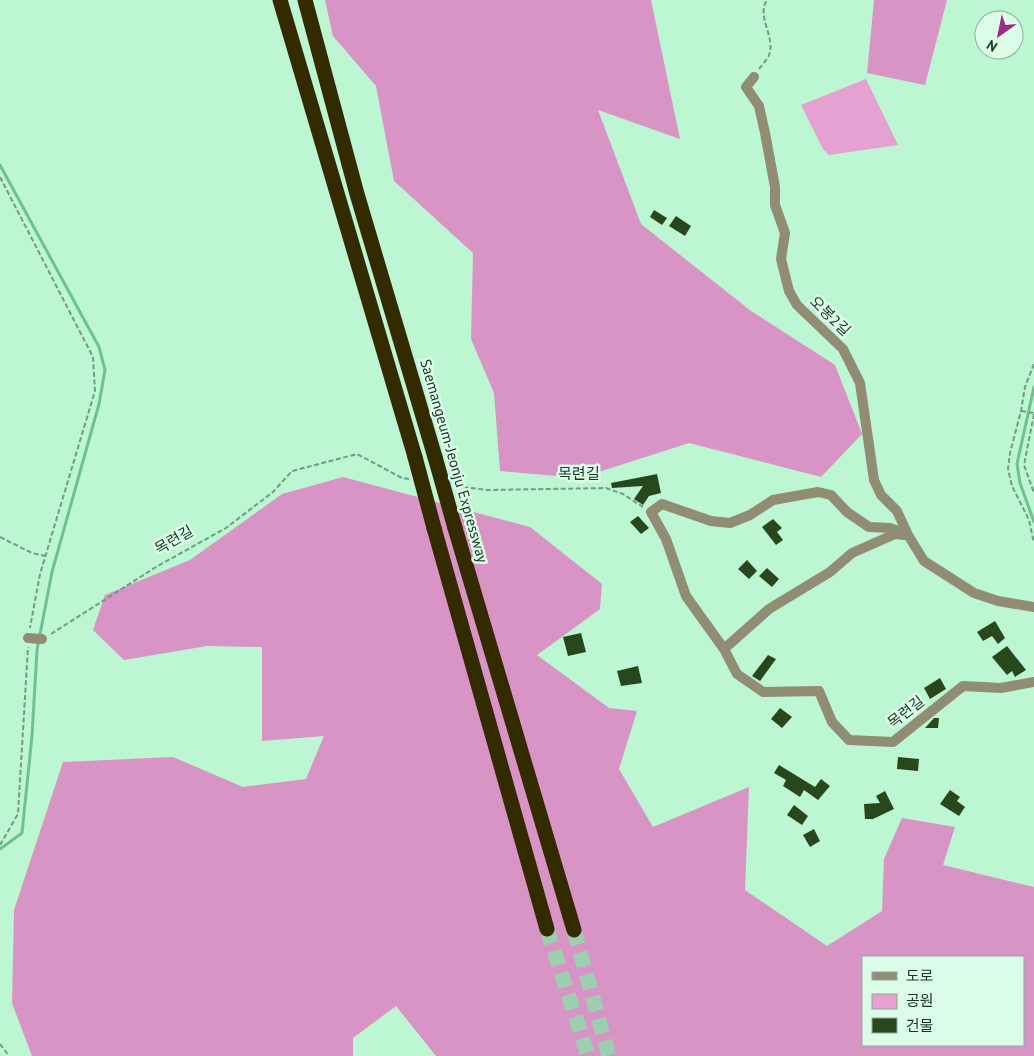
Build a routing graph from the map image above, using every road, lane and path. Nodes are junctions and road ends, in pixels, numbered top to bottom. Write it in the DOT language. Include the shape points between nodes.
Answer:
graph roads {
  1 [pos="280,0"];
  2 [pos="304,0"];
  3 [pos="308,0"];
  4 [pos="767,0"];
  5 [pos="310,18"];
  6 [pos="754,77"];
  7 [pos="0,177"];
  8 [pos="1034,364"];
  9 [pos="1023,411"];
  10 [pos="1033,413"];
  11 [pos="411,479"];
  12 [pos="454,486"];
  13 [pos="1034,493"];
  14 [pos="651,512"];
  15 [pos="908,535"];
  16 [pos="0,537"];
  17 [pos="1034,543"];
  18 [pos="45,556"];
  19 [pos="1034,607"];
  20 [pos="35,639"];
  21 [pos="724,649"];
  22 [pos="1034,682"];
  23 [pos="0,845"];
  24 [pos="547,929"];
  25 [pos="574,930"];
  26 [pos="0,1044"];
  27 [pos="10,1056"];
  1 -- 24 [label="highway, bridge" via="415,457"];
  2 -- 5 [label="highway, Saemangeum-Jeonju Expressway"];
  3 -- 5 [label="highway"];
  4 -- 6 [label="path" via="764,18 771,40 769,56"];
  5 -- 25 [label="highway, Saemangeum-Jeonju Expressway, bridge" via="357,194"];
  6 -- 15 [label="street, 오봉2길" via="746,87 759,106 765,132 775,186 775,205 784,233 781,259 789,291 797,305 843,349 860,383 874,480 881,495 898,511"];
  7 -- 18 [label="path" via="93,357 95,391"];
  8 -- 9 [label="path" via="1025,387"];
  9 -- 10 [label="path"];
  9 -- 17 [label="path" via="1008,469 1012,486 1029,520"];
  10 -- 13 [label="path" via="1024,465"];
  11 -- 20 [label="path, 목련길" via="402,478 357,454 292,471 273,492 226,528"];
  12 -- 14 [label="path, 목련길" via="487,490 606,488 623,494"];
  14 -- 15 [label="street" via="662,504 711,521 730,522 750,515 773,500 818,492 831,496 869,527 890,528"];
  14 -- 21 [label="street, 목련길" via="666,539 686,596"];
  15 -- 19 [label="street, 오봉2길" via="924,561 974,593"];
  15 -- 21 [label="street" via="895,534 852,553 830,572 769,609"];
  16 -- 18 [label="path"];
  18 -- 20 [label="path"];
  20 -- 23 [label="path" via="18,814"];
  21 -- 22 [label="street, 목련길" via="737,674 763,692 819,691 832,722 849,740 893,742 963,686 1001,688"];
  26 -- 27 [label="path"];
}
